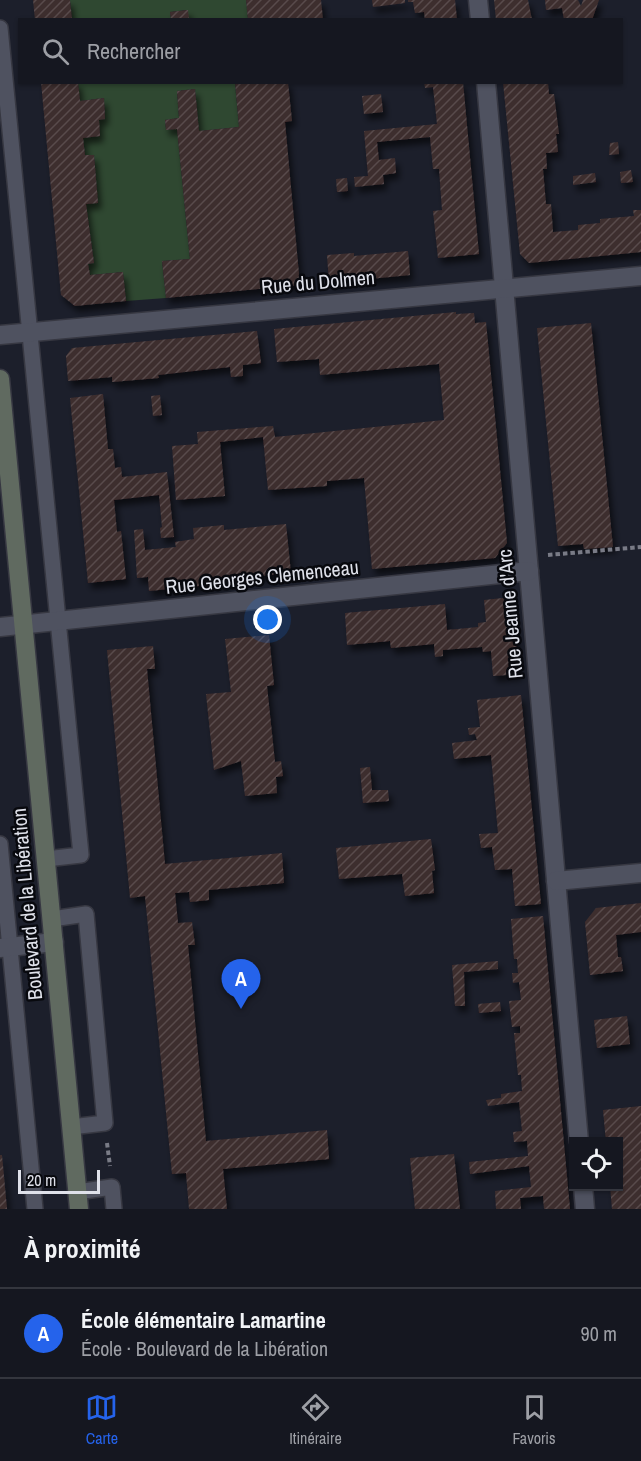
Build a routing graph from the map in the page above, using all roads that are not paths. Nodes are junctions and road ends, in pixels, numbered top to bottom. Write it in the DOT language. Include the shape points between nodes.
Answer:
graph roads {
  1 [pos="478,0"];
  2 [pos="480,18"];
  3 [pos="0,28"];
  4 [pos="486,84"];
  5 [pos="641,276"];
  6 [pos="504,287"];
  7 [pos="30,332"];
  8 [pos="0,335"];
  9 [pos="0,380"];
  10 [pos="529,571"];
  11 [pos="58,621"];
  12 [pos="23,624"];
  13 [pos="0,627"];
  14 [pos="0,843"];
  15 [pos="46,859"];
  16 [pos="641,873"];
  17 [pos="556,881"];
  18 [pos="52,918"];
  19 [pos="54,942"];
  20 [pos="5,947"];
  21 [pos="71,1127"];
  22 [pos="579,1137"];
  23 [pos="583,1191"];
  24 [pos="78,1200"];
  25 [pos="35,1209"];
  26 [pos="114,1209"];
  27 [pos="585,1209"];
  1 -- 2 [label="street"];
  3 -- 7 [label="lane"];
  4 -- 6 [label="street, Rue Jeanne d'Arc"];
  5 -- 6 [label="street, Rue du Dolmen"];
  6 -- 7 [label="street, Rue du Dolmen"];
  6 -- 10 [label="street, Rue Jeanne d'Arc"];
  7 -- 8 [label="street, Rue du Dolmen"];
  7 -- 11 [label="lane"];
  9 -- 12 [label="main road, Boulevard de la Libération"];
  10 -- 11 [label="street, Rue Georges Clemenceau"];
  10 -- 17 [label="street, Rue Jeanne d'Arc"];
  11 -- 12 [label="street, Rue Georges Clemenceau"];
  11 -- 15 [label="lane" via="81,855"];
  12 -- 13 [label="street, Rue Georges Clemenceau"];
  12 -- 15 [label="main road, Boulevard de la Libération"];
  14 -- 20 [label="lane"];
  15 -- 18 [label="main road, Boulevard de la Libération"];
  16 -- 17 [label="street"];
  17 -- 22 [label="street, Rue Jeanne d'Arc"];
  18 -- 19 [label="main road, Boulevard de la Libération"];
  18 -- 21 [label="lane" via="86,914 105,1123"];
  19 -- 20 [label="street"];
  19 -- 21 [label="main road, Boulevard de la Libération"];
  20 -- 25 [label="lane"];
  21 -- 24 [label="main road, Boulevard de la Libération"];
  23 -- 27 [label="street"];
  24 -- 26 [label="lane" via="112,1187"];
}
